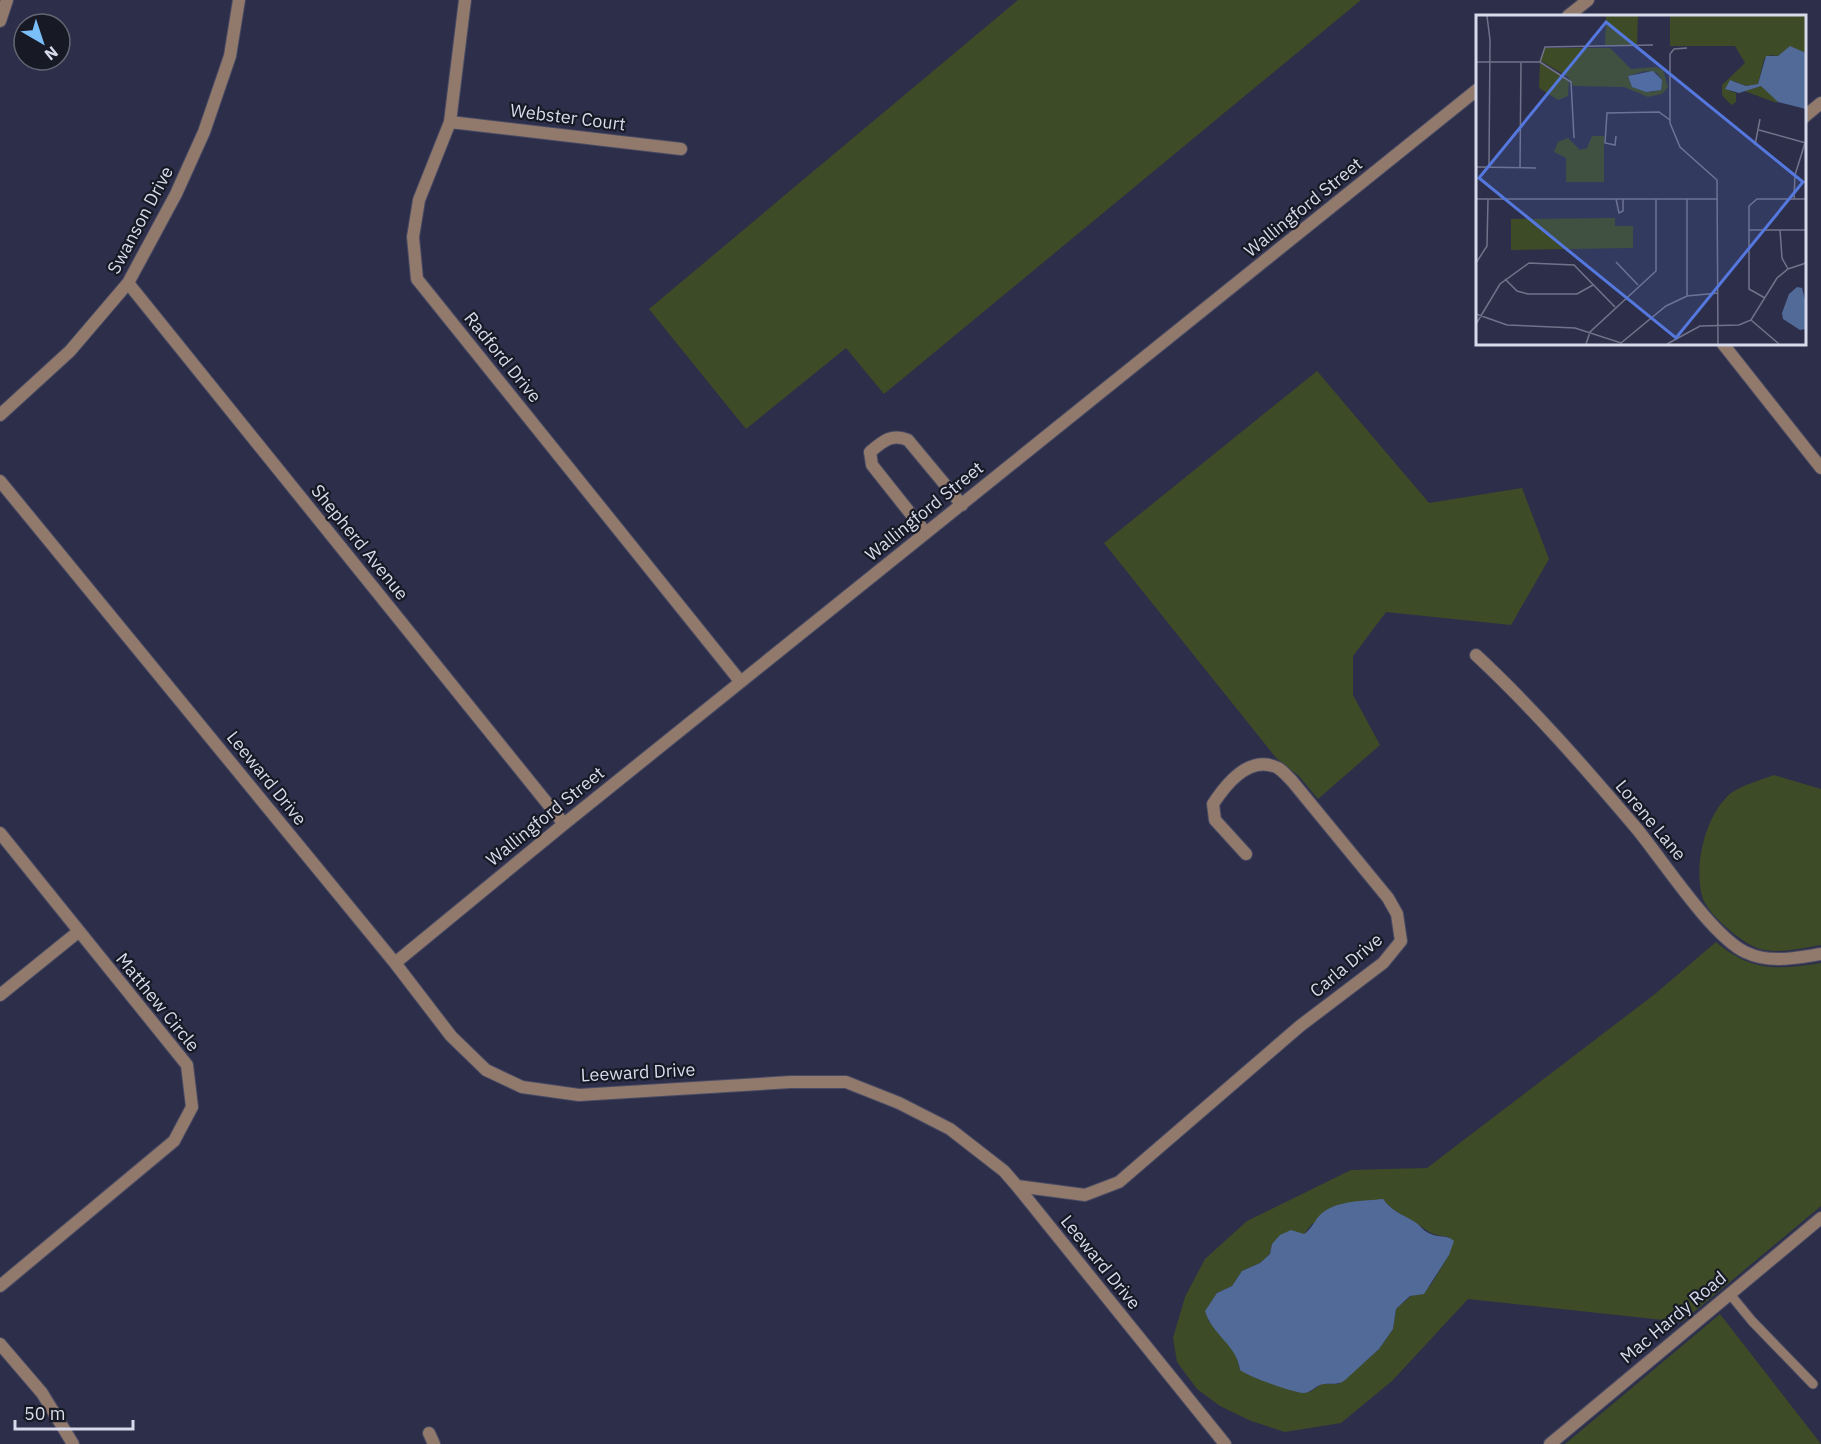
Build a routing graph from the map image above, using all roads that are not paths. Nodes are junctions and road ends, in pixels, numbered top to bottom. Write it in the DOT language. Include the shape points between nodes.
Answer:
graph roads {
  1 [pos="7,0"];
  2 [pos="240,0"];
  3 [pos="465,0"];
  4 [pos="1588,0"];
  5 [pos="1569,15"];
  6 [pos="0,21"];
  7 [pos="1476,91"];
  8 [pos="1821,104"];
  9 [pos="1806,115"];
  10 [pos="450,122"];
  11 [pos="681,149"];
  12 [pos="128,283"];
  13 [pos="1724,345"];
  14 [pos="0,415"];
  15 [pos="1821,468"];
  16 [pos="0,481"];
  17 [pos="962,505"];
  18 [pos="926,533"];
  19 [pos="1476,655"];
  20 [pos="740,681"];
  21 [pos="564,824"];
  22 [pos="0,833"];
  23 [pos="1246,855"];
  24 [pos="78,932"];
  25 [pos="1821,954"];
  26 [pos="395,963"];
  27 [pos="0,995"];
  28 [pos="1017,1186"];
  29 [pos="1821,1218"];
  30 [pos="0,1286"];
  31 [pos="1729,1293"];
  32 [pos="0,1344"];
  33 [pos="1812,1384"];
  34 [pos="73,1444"];
  35 [pos="1225,1444"];
  36 [pos="1550,1444"];
  1 -- 6 [label="street"];
  2 -- 12 [label="street, Swanson Drive" via="230,56 204,132"];
  3 -- 10 [label="street, Radford Drive"];
  4 -- 5 [label="street"];
  7 -- 17 [label="street, Wallingford Street"];
  8 -- 9 [label="street"];
  10 -- 11 [label="street, Webster Court"];
  10 -- 20 [label="street, Radford Drive" via="419,200 413,237 417,279"];
  12 -- 14 [label="street, Swanson Drive" via="70,351"];
  12 -- 21 [label="street, Shepherd Avenue"];
  13 -- 15 [label="street"];
  16 -- 26 [label="street, Leeward Drive"];
  17 -- 18 [label="street, Wallingford Street"];
  17 -- 18 [label="street" via="908,440 898,435 886,439 870,452 872,465"];
  18 -- 20 [label="street, Wallingford Street"];
  19 -- 25 [label="street, Lorene Lane" via="1561,742 1724,938 1758,957 1781,960"];
  20 -- 21 [label="street, Wallingford Street"];
  21 -- 26 [label="street, Wallingford Street"];
  22 -- 24 [label="street, Matthew Circle"];
  23 -- 28 [label="street, Carla Drive" via="1215,820 1213,804 1235,775 1260,765 1278,768 1388,898 1397,914 1401,941 1383,963 1300,1026 1119,1182 1085,1195"];
  24 -- 27 [label="street"];
  24 -- 30 [label="street, Matthew Circle" via="187,1065 192,1107 174,1141"];
  26 -- 28 [label="street, Leeward Drive" via="451,1036 486,1070 522,1087 579,1095 846,1082 900,1103 950,1129 1004,1171"];
  28 -- 35 [label="street, Leeward Drive"];
  29 -- 31 [label="street, Mac Hardy Road"];
  31 -- 33 [label="lane"];
  31 -- 36 [label="street, Mac Hardy Road"];
  32 -- 34 [label="street" via="42,1394"];
}
